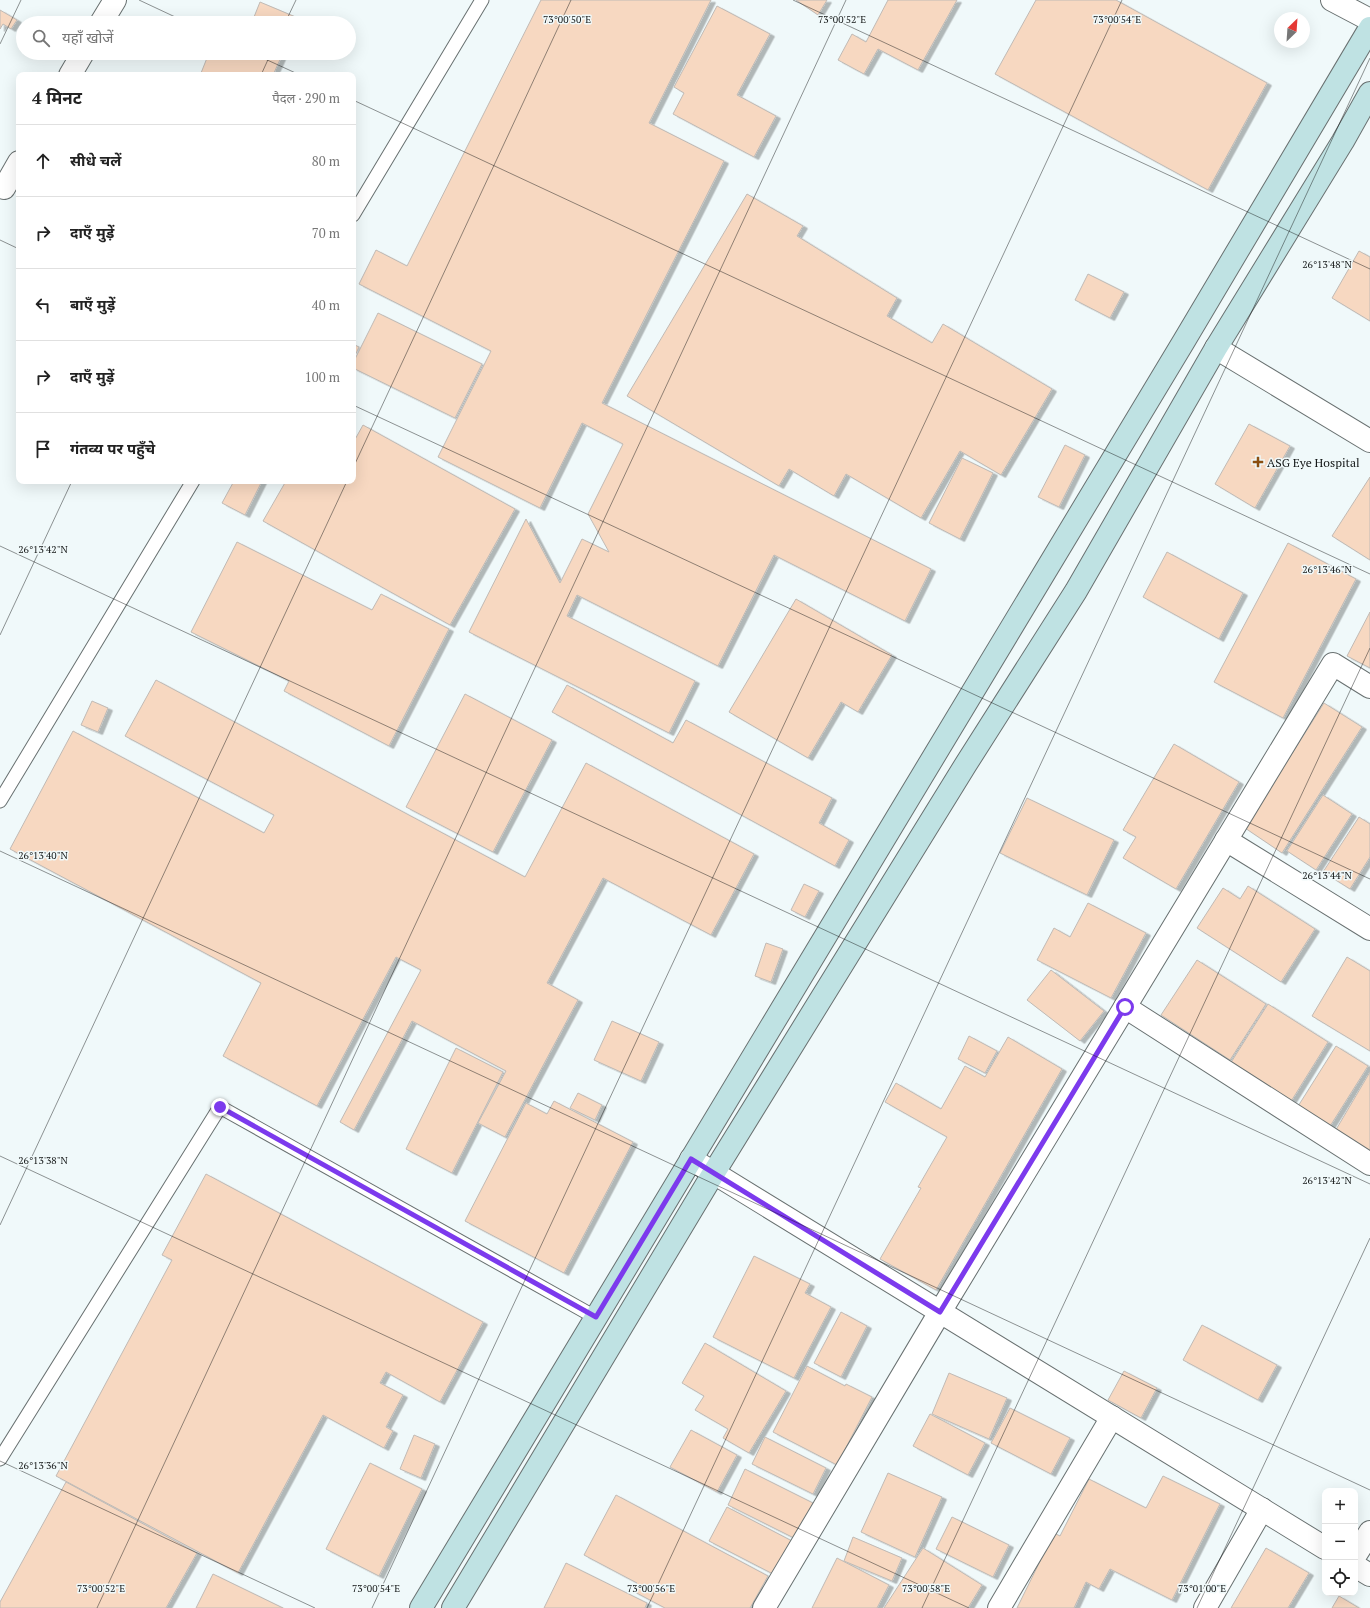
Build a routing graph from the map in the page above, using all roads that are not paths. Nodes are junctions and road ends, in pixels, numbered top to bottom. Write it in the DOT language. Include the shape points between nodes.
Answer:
graph roads {
  1 [pos="115,0"];
  2 [pos="482,0"];
  3 [pos="1332,0"];
  4 [pos="105,16"];
  5 [pos="1370,20"];
  6 [pos="1370,28"];
  7 [pos="79,60"];
  8 [pos="72,72"];
  9 [pos="1370,92"];
  10 [pos="16,166"];
  11 [pos="1,189"];
  12 [pos="356,210"];
  13 [pos="1216,348"];
  14 [pos="1370,441"];
  15 [pos="191,484"];
  16 [pos="1370,687"];
  17 [pos="0,801"];
  18 [pos="1226,840"];
  19 [pos="1370,929"];
  20 [pos="1125,1007"];
  21 [pos="691,1159"];
  22 [pos="1370,1164"];
  23 [pos="713,1174"];
  24 [pos="940,1312"];
  25 [pos="596,1317"];
  26 [pos="1112,1417"];
  27 [pos="0,1459"];
  28 [pos="1262,1509"];
  29 [pos="1370,1532"];
  30 [pos="1322,1546"];
  31 [pos="1358,1551"];
  32 [pos="1358,1568"];
  33 [pos="1370,1575"];
  34 [pos="421,1608"];
  35 [pos="453,1608"];
  36 [pos="764,1608"];
  37 [pos="999,1608"];
  38 [pos="1205,1608"];
  1 -- 4 [label="street"];
  2 -- 12 [label="lane"];
  3 -- 5 [label="street"];
  6 -- 21 [label="street"];
  7 -- 8 [label="street"];
  9 -- 13 [label="street" via="1343,141"];
  10 -- 11 [label="street"];
  13 -- 14 [label="street"];
  13 -- 23 [label="street" via="1076,591"];
  15 -- 17 [label="lane"];
  16 -- 18 [label="street" via="1333,664"];
  18 -- 19 [label="street"];
  18 -- 20 [label="street"];
  20 -- 22 [label="street"];
  20 -- 24 [label="street"];
  21 -- 23 [label="street"];
  21 -- 25 [label="street"];
  23 -- 24 [label="street"];
  23 -- 35 [label="street"];
  24 -- 26 [label="street"];
  24 -- 36 [label="street"];
  25 -- 27 [label="lane" via="220,1107"];
  25 -- 34 [label="street"];
  26 -- 28 [label="street"];
  26 -- 37 [label="street"];
  28 -- 30 [label="street"];
  28 -- 38 [label="street"];
  29 -- 31 [label="street"];
  32 -- 33 [label="street"];
}
